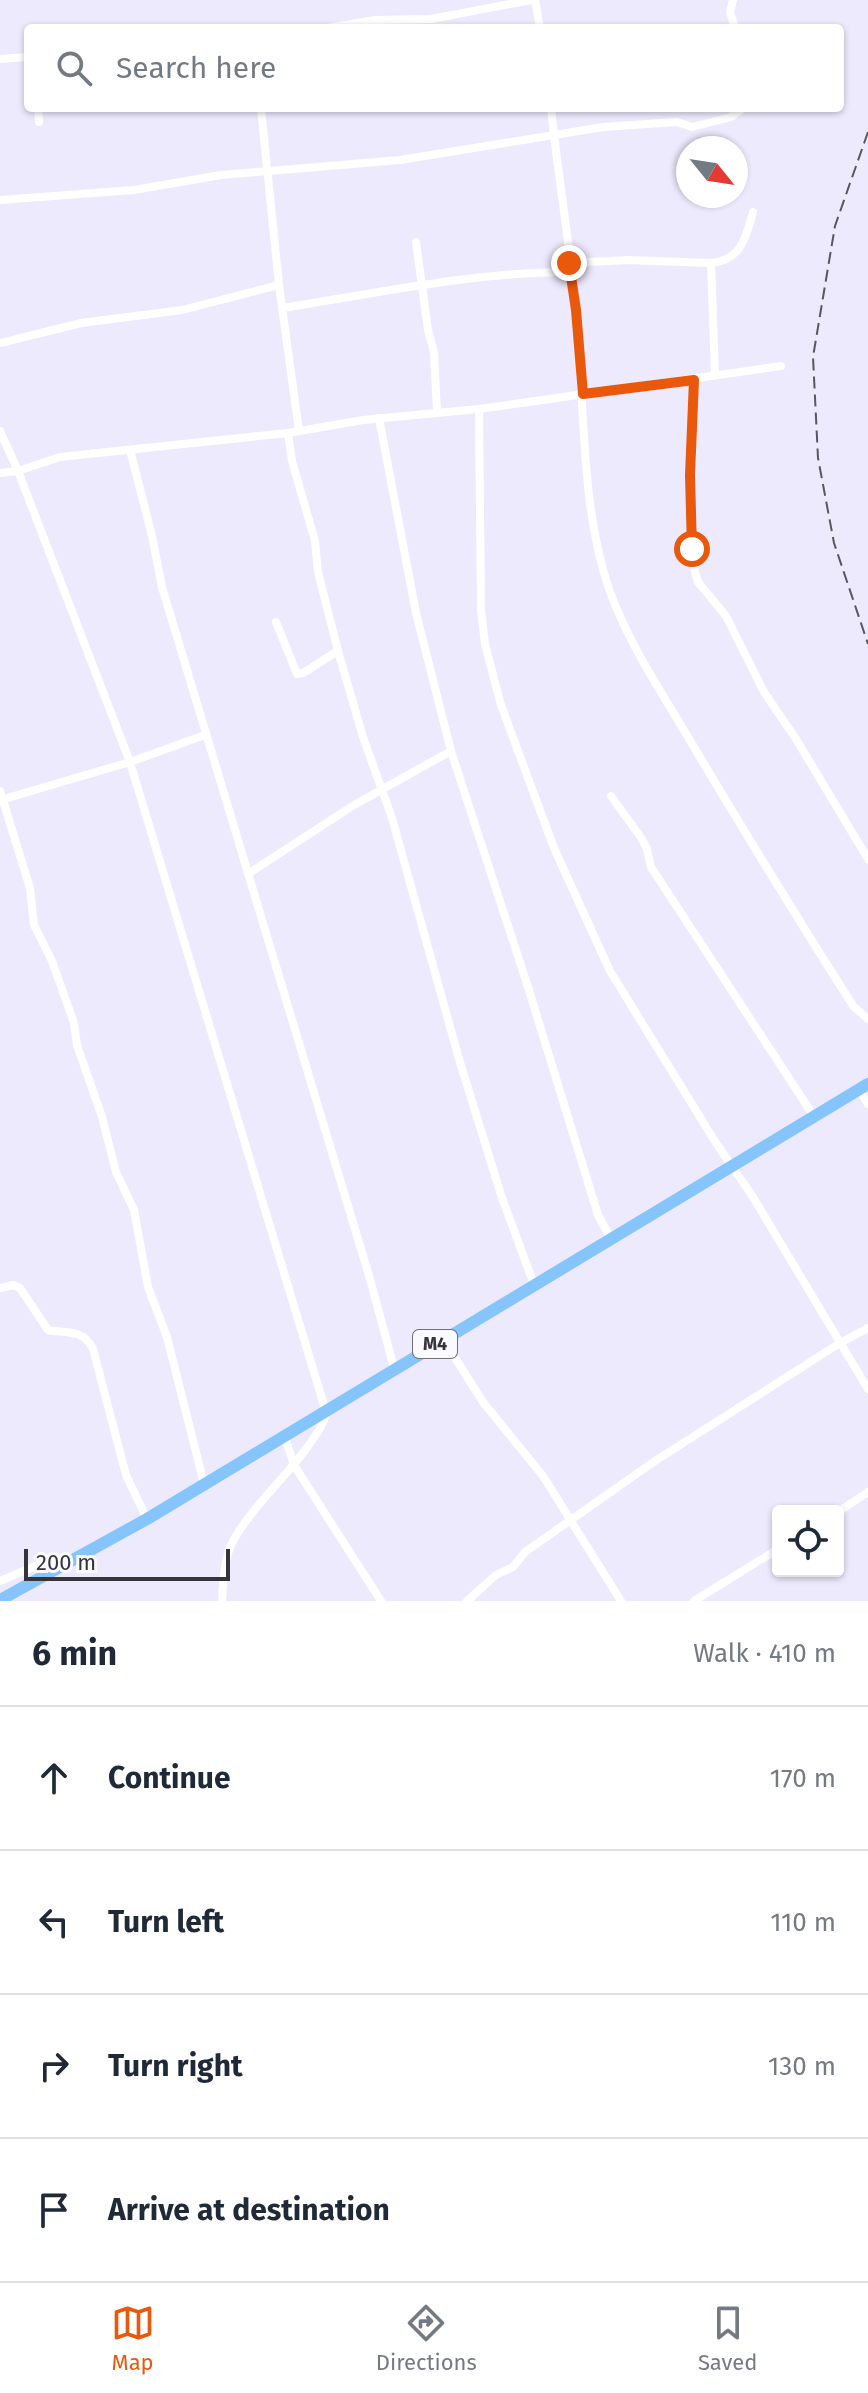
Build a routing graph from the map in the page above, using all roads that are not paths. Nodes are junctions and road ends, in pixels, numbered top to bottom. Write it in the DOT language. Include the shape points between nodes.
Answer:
graph roads {
  1 [pos="533,0"];
  2 [pos="722,0"];
  3 [pos="733,0"];
  4 [pos="730,12"];
  5 [pos="351,24"];
  6 [pos="539,24"];
  7 [pos="734,24"];
  8 [pos="24,57"];
  9 [pos="0,59"];
  10 [pos="38,112"];
  11 [pos="262,112"];
  12 [pos="551,112"];
  13 [pos="738,112"];
  14 [pos="39,122"];
  15 [pos="554,136"];
  16 [pos="269,171"];
  17 [pos="0,200"];
  18 [pos="753,212"];
  19 [pos="416,242"];
  20 [pos="711,263"];
  21 [pos="570,267"];
  22 [pos="279,285"];
  23 [pos="422,287"];
  24 [pos="282,308"];
  25 [pos="0,343"];
  26 [pos="781,366"];
  27 [pos="715,374"];
  28 [pos="694,380"];
  29 [pos="583,394"];
  30 [pos="479,409"];
  31 [pos="437,411"];
  32 [pos="379,418"];
  33 [pos="0,431"];
  34 [pos="299,431"];
  35 [pos="288,433"];
  36 [pos="130,450"];
  37 [pos="18,471"];
  38 [pos="0,473"];
  39 [pos="276,622"];
  40 [pos="338,651"];
  41 [pos="205,735"];
  42 [pos="451,751"];
  43 [pos="130,762"];
  44 [pos="382,789"];
  45 [pos="611,796"];
  46 [pos="1,797"];
  47 [pos="868,859"];
  48 [pos="248,874"];
  49 [pos="868,1019"];
  50 [pos="863,1087"];
  51 [pos="868,1104"];
  52 [pos="815,1118"];
  53 [pos="732,1165"];
  54 [pos="611,1239"];
  55 [pos="535,1287"];
  56 [pos="0,1288"];
  57 [pos="868,1328"];
  58 [pos="443,1339"];
  59 [pos="840,1343"];
  60 [pos="394,1368"];
  61 [pos="868,1389"];
  62 [pos="326,1412"];
  63 [pos="285,1437"];
  64 [pos="294,1465"];
  65 [pos="204,1484"];
  66 [pos="868,1492"];
  67 [pos="844,1508"];
  68 [pos="147,1519"];
  69 [pos="570,1520"];
  70 [pos="772,1553"];
  71 [pos="79,1558"];
  72 [pos="2,1580"];
  73 [pos="17,1592"];
  74 [pos="0,1600"];
  75 [pos="222,1601"];
  76 [pos="381,1601"];
  77 [pos="467,1601"];
  78 [pos="621,1601"];
  79 [pos="694,1601"];
  1 -- 5 [label="street" via="431,19"];
  1 -- 6 [label="street"];
  2 -- 4 [label="street"];
  3 -- 4 [label="street"];
  4 -- 7 [label="street"];
  8 -- 9 [label="street"];
  10 -- 14 [label="street"];
  11 -- 16 [label="street"];
  12 -- 15 [label="street"];
  13 -- 15 [label="street" via="692,127 647,123"];
  15 -- 16 [label="street" via="400,160"];
  15 -- 21 [label="street"];
  16 -- 17 [label="street" via="134,190"];
  16 -- 22 [label="street"];
  18 -- 20 [label="street" via="739,252"];
  19 -- 23 [label="street"];
  20 -- 21 [label="street" via="627,260"];
  20 -- 27 [label="street"];
  21 -- 23 [label="street"];
  21 -- 29 [label="street"];
  22 -- 24 [label="street"];
  22 -- 25 [label="street" via="182,310 81,323"];
  23 -- 24 [label="street"];
  23 -- 31 [label="street" via="434,352"];
  24 -- 34 [label="street"];
  26 -- 27 [label="street"];
  27 -- 28 [label="street"];
  28 -- 29 [label="street"];
  28 -- 47 [label="street" via="690,475 698,582 726,616 764,692"];
  29 -- 30 [label="street"];
  29 -- 49 [label="street" via="593,517 620,619 804,930 854,1007"];
  30 -- 31 [label="street"];
  30 -- 53 [label="street" via="481,610 501,705 554,848 610,971"];
  31 -- 32 [label="street"];
  32 -- 34 [label="street"];
  32 -- 42 [label="street" via="403,553"];
  33 -- 37 [label="street"];
  34 -- 35 [label="street"];
  35 -- 36 [label="street"];
  35 -- 40 [label="street"];
  36 -- 37 [label="street" via="60,457"];
  36 -- 41 [label="street"];
  37 -- 38 [label="street"];
  37 -- 43 [label="street"];
  39 -- 40 [label="street" via="296,673"];
  40 -- 44 [label="street"];
  41 -- 43 [label="street"];
  41 -- 48 [label="street"];
  42 -- 44 [label="street"];
  42 -- 54 [label="street" via="598,1215"];
  43 -- 46 [label="street"];
  43 -- 62 [label="street"];
  44 -- 48 [label="street"];
  44 -- 55 [label="street" via="459,1059"];
  45 -- 52 [label="street" via="642,839 664,889"];
  46 -- 65 [label="street" via="30,888 34,925 60,981 116,1172 134,1210 148,1287 167,1337"];
  48 -- 60 [label="street"];
  50 -- 51 [label="street"];
  50 -- 52 [label="main road, M4"];
  52 -- 53 [label="main road, M4"];
  53 -- 54 [label="main road, M4"];
  53 -- 59 [label="street"];
  54 -- 55 [label="main road, M4"];
  55 -- 58 [label="main road, M4"];
  56 -- 68 [label="street" via="20,1288 48,1330 77,1332 88,1340 126,1475"];
  57 -- 59 [label="street"];
  58 -- 60 [label="main road, M4"];
  58 -- 69 [label="street"];
  59 -- 61 [label="street"];
  59 -- 69 [label="street"];
  60 -- 62 [label="main road, M4"];
  62 -- 63 [label="main road, M4"];
  62 -- 64 [label="street"];
  63 -- 64 [label="street"];
  63 -- 65 [label="main road, M4"];
  64 -- 75 [label="street" via="232,1543"];
  64 -- 76 [label="street"];
  65 -- 68 [label="main road, M4"];
  66 -- 67 [label="street"];
  68 -- 71 [label="main road, M4"];
  69 -- 77 [label="street"];
  69 -- 78 [label="street"];
  70 -- 79 [label="street"];
  71 -- 72 [label="street" via="47,1561"];
  71 -- 73 [label="main road, M4"];
  72 -- 73 [label="street"];
  73 -- 74 [label="main road, M4"];
}
